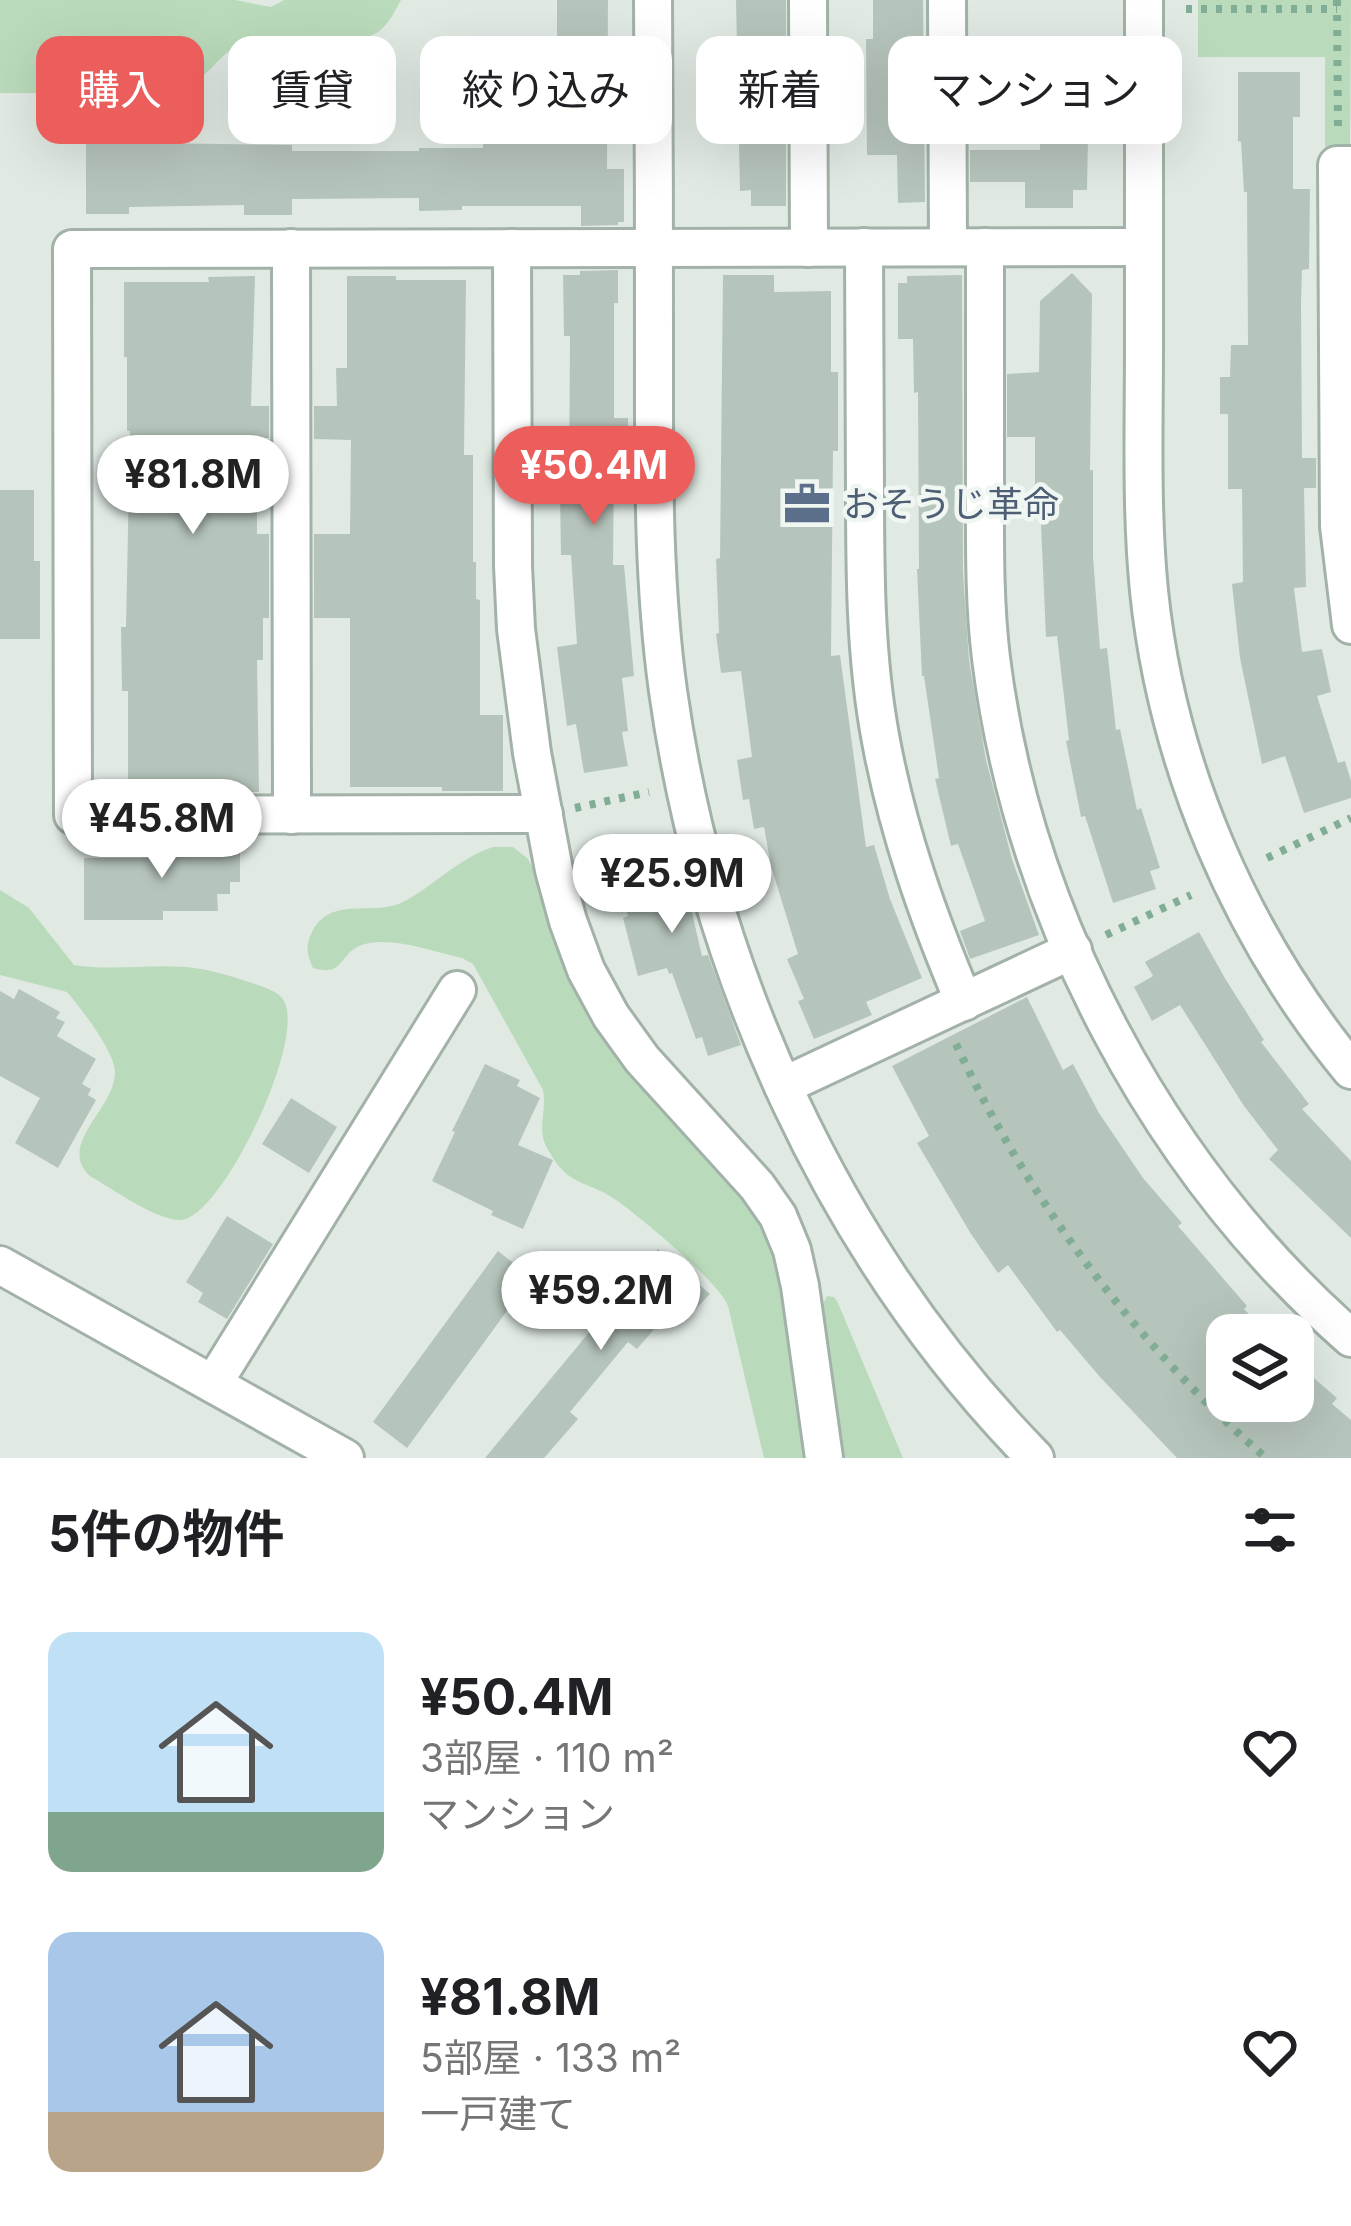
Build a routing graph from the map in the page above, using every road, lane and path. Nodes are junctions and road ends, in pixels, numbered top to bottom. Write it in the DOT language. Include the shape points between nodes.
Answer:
graph roads {
  1 [pos="653,0"];
  2 [pos="808,0"];
  3 [pos="947,0"];
  4 [pos="1144,0"];
  5 [pos="1337,4"];
  6 [pos="1186,9"];
  7 [pos="1344,158"];
  8 [pos="948,247"];
  9 [pos="1144,247"];
  10 [pos="291,248"];
  11 [pos="512,248"];
  12 [pos="654,248"];
  13 [pos="809,248"];
  14 [pos="864,248"];
  15 [pos="985,248"];
  16 [pos="1351,626"];
  17 [pos="686,785"];
  18 [pos="292,814"];
  19 [pos="544,814"];
  20 [pos="1351,818"];
  21 [pos="1267,858"];
  22 [pos="1191,895"];
  23 [pos="1073,950"];
  24 [pos="457,990"];
  25 [pos="964,1002"];
  26 [pos="956,1044"];
  27 [pos="1351,1070"];
  28 [pos="783,1086"];
  29 [pos="0,1265"];
  30 [pos="1351,1338"];
  31 [pos="213,1384"];
  32 [pos="345,1458"];
  33 [pos="824,1458"];
  34 [pos="1035,1458"];
  35 [pos="1265,1458"];
  1 -- 12 [label="street"];
  2 -- 13 [label="street"];
  3 -- 8 [label="street"];
  4 -- 9 [label="street"];
  5 -- 6 [label="path"];
  5 -- 7 [label="path"];
  7 -- 16 [label="street" via="1337,166 1339,526"];
  8 -- 14 [label="street"];
  8 -- 15 [label="street"];
  9 -- 15 [label="street"];
  9 -- 27 [label="street" via="1145,536 1168,700 1200,806 1244,908"];
  10 -- 11 [label="street"];
  10 -- 18 [label="street"];
  10 -- 18 [label="street" via="72,249 72,320 73,815"];
  11 -- 12 [label="street"];
  11 -- 19 [label="street" via="512,566"];
  12 -- 13 [label="street"];
  12 -- 17 [label="street" via="656,565"];
  13 -- 14 [label="street"];
  14 -- 25 [label="street" via="870,668 894,805"];
  15 -- 23 [label="street" via="991,655 1018,796"];
  17 -- 19 [label="path"];
  17 -- 28 [label="street" via="725,936"];
  18 -- 19 [label="street"];
  19 -- 33 [label="street" via="568,921 611,1016 778,1216 800,1286"];
  20 -- 21 [label="path"];
  22 -- 23 [label="path"];
  23 -- 25 [label="street"];
  23 -- 30 [label="street" via="1188,1155 1261,1247"];
  24 -- 31 [label="street"];
  25 -- 28 [label="street"];
  26 -- 35 [label="path" via="1032,1184 1109,1293"];
  28 -- 34 [label="street" via="889,1273 985,1405"];
  29 -- 31 [label="street"];
  31 -- 32 [label="street"];
}
